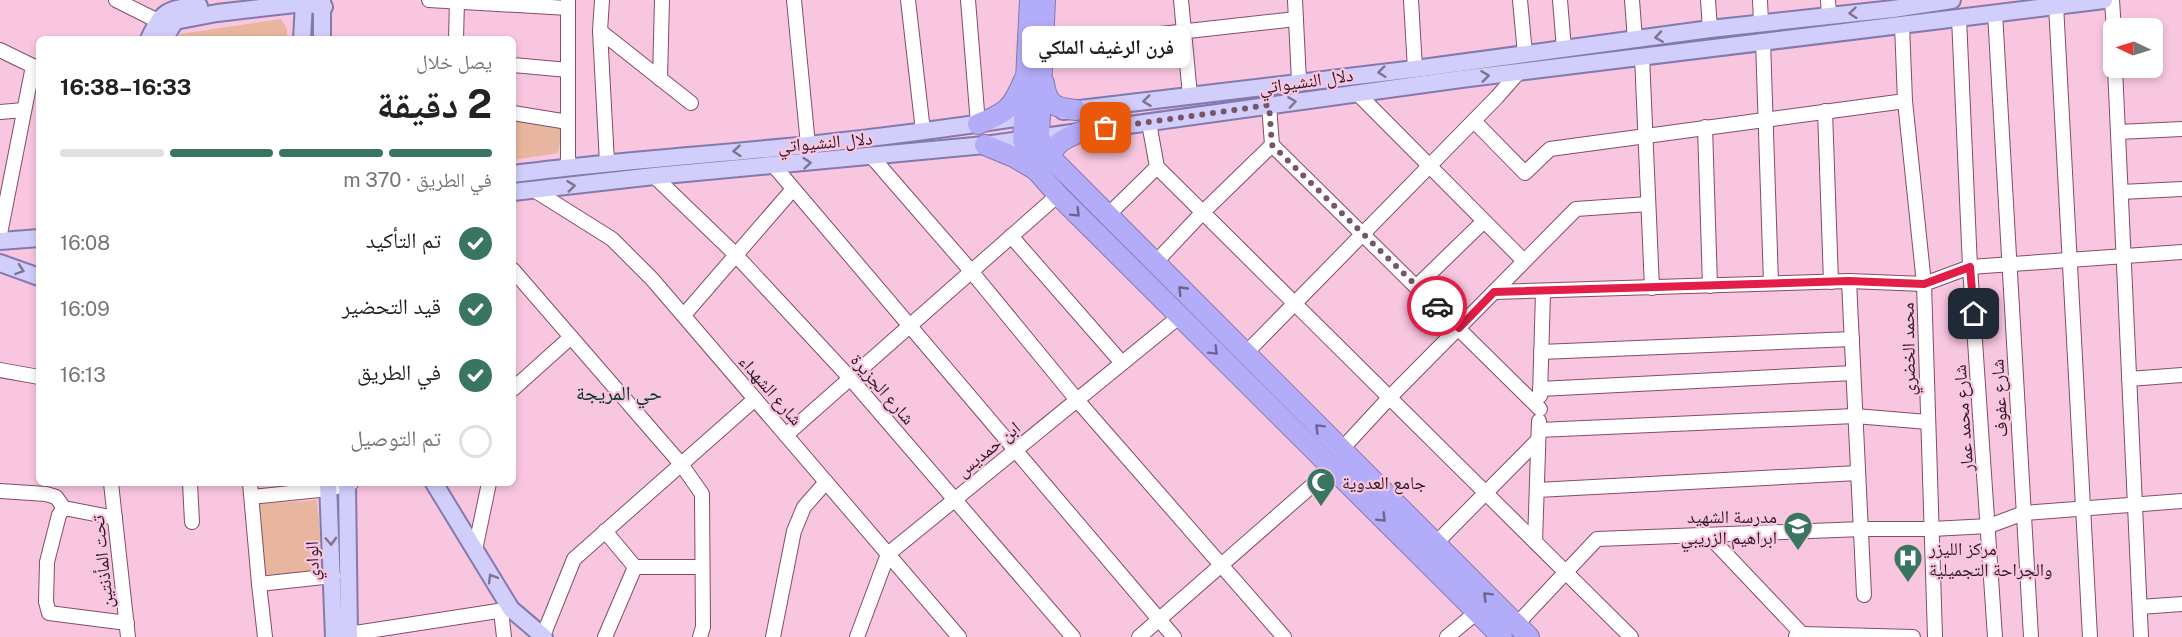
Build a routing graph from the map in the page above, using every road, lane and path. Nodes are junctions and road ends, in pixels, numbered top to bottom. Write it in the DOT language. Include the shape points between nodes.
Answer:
graph roads {
  1 [pos="116,0"];
  2 [pos="250,0"];
  3 [pos="429,0"];
  4 [pos="456,0"];
  5 [pos="602,0"];
  6 [pos="662,0"];
  7 [pos="794,0"];
  8 [pos="908,0"];
  9 [pos="968,0"];
  10 [pos="1030,0"];
  11 [pos="1046,0"];
  12 [pos="1180,0"];
  13 [pos="1295,0"];
  14 [pos="1411,0"];
  15 [pos="1520,0"];
  16 [pos="1560,0"];
  17 [pos="1632,0"];
  18 [pos="1708,0"];
  19 [pos="1760,0"];
  20 [pos="1951,0"];
  21 [pos="2104,0"];
  22 [pos="2112,0"];
  23 [pos="305,1"];
  24 [pos="323,3"];
  25 [pos="568,4"];
  26 [pos="2056,5"];
  27 [pos="1828,8"];
  28 [pos="1897,11"];
  29 [pos="1995,13"];
  30 [pos="1959,18"];
  31 [pos="2113,18"];
  32 [pos="1296,19"];
  33 [pos="1761,23"];
  34 [pos="166,29"];
  35 [pos="1710,29"];
  36 [pos="600,31"];
  37 [pos="1184,32"];
  38 [pos="302,36"];
  39 [pos="322,36"];
  40 [pos="456,36"];
  41 [pos="1635,40"];
  42 [pos="1763,41"];
  43 [pos="1044,47"];
  44 [pos="1564,49"];
  45 [pos="0,50"];
  46 [pos="1525,54"];
  47 [pos="1641,56"];
  48 [pos="516,65"];
  49 [pos="36,67"];
  50 [pos="1415,69"];
  51 [pos="568,70"];
  52 [pos="1519,72"];
  53 [pos="1034,73"];
  54 [pos="2115,78"];
  55 [pos="660,79"];
  56 [pos="1299,81"];
  57 [pos="1357,93"];
  58 [pos="1190,95"];
  59 [pos="1905,101"];
  60 [pos="691,103"];
  61 [pos="1269,105"];
  62 [pos="24,110"];
  63 [pos="1076,110"];
  64 [pos="1825,111"];
  65 [pos="0,112"];
  66 [pos="516,113"];
  67 [pos="1033,115"];
  68 [pos="1766,119"];
  69 [pos="1474,121"];
  70 [pos="568,122"];
  71 [pos="1149,123"];
  72 [pos="978,124"];
  73 [pos="1705,127"];
  74 [pos="2182,129"];
  75 [pos="1085,130"];
  76 [pos="923,131"];
  77 [pos="2118,132"];
  78 [pos="1646,135"];
  79 [pos="1031,138"];
  80 [pos="808,145"];
  81 [pos="985,145"];
  82 [pos="1272,145"];
  83 [pos="872,157"];
  84 [pos="607,163"];
  85 [pos="1043,164"];
  86 [pos="774,166"];
  87 [pos="1429,166"];
  88 [pos="568,167"];
  89 [pos="1157,167"];
  90 [pos="516,174"];
  91 [pos="654,176"];
  92 [pos="793,189"];
  93 [pos="2182,189"];
  94 [pos="534,190"];
  95 [pos="516,192"];
  96 [pos="2121,192"];
  97 [pos="1058,195"];
  98 [pos="1648,204"];
  99 [pos="1202,213"];
  100 [pos="1108,215"];
  101 [pos="1484,221"];
  102 [pos="0,234"];
  103 [pos="1363,234"];
  104 [pos="1011,236"];
  105 [pos="36,238"];
  106 [pos="0,241"];
  107 [pos="2182,252"];
  108 [pos="736,256"];
  109 [pos="2124,256"];
  110 [pos="2069,260"];
  111 [pos="1524,261"];
  112 [pos="0,263"];
  113 [pos="1155,263"];
  114 [pos="2009,264"];
  115 [pos="1970,267"];
  116 [pos="971,271"];
  117 [pos="516,273"];
  118 [pos="36,276"];
  119 [pos="1849,281"];
  120 [pos="1831,282"];
  121 [pos="1771,283"];
  122 [pos="1924,284"];
  123 [pos="1416,286"];
  124 [pos="1710,286"];
  125 [pos="1652,288"];
  126 [pos="1494,292"];
  127 [pos="1543,292"];
  128 [pos="1294,305"];
  129 [pos="684,315"];
  130 [pos="1180,316"];
  131 [pos="908,327"];
  132 [pos="1459,328"];
  133 [pos="571,337"];
  134 [pos="1852,339"];
  135 [pos="1541,352"];
  136 [pos="1245,354"];
  137 [pos="1122,363"];
  138 [pos="0,370"];
  139 [pos="1853,373"];
  140 [pos="2182,375"];
  141 [pos="36,376"];
  142 [pos="850,378"];
  143 [pos="2129,379"];
  144 [pos="516,386"];
  145 [pos="1540,388"];
  146 [pos="1389,398"];
  147 [pos="755,399"];
  148 [pos="1077,400"];
  149 [pos="1540,409"];
  150 [pos="1855,416"];
  151 [pos="1928,422"];
  152 [pos="786,435"];
  153 [pos="1539,435"];
  154 [pos="1015,450"];
  155 [pos="1337,459"];
  156 [pos="681,465"];
  157 [pos="1858,473"];
  158 [pos="826,482"];
  159 [pos="111,486"];
  160 [pos="190,486"];
  161 [pos="328,486"];
  162 [pos="348,486"];
  163 [pos="436,486"];
  164 [pos="488,486"];
  165 [pos="251,490"];
  166 [pos="1537,490"];
  167 [pos="1485,493"];
  168 [pos="1,496"];
  169 [pos="954,500"];
  170 [pos="2182,501"];
  171 [pos="2135,505"];
  172 [pos="64,508"];
  173 [pos="2082,509"];
  174 [pos="2024,513"];
  175 [pos="115,518"];
  176 [pos="192,522"];
  177 [pos="1989,526"];
  178 [pos="1862,529"];
  179 [pos="1932,529"];
  180 [pos="605,531"];
  181 [pos="1708,535"];
  182 [pos="1535,542"];
  183 [pos="1436,544"];
  184 [pos="475,550"];
  185 [pos="888,554"];
  186 [pos="1221,565"];
  187 [pos="635,567"];
  188 [pos="702,567"];
  189 [pos="1566,572"];
  190 [pos="333,576"];
  191 [pos="259,584"];
  192 [pos="1864,595"];
  193 [pos="2182,604"];
  194 [pos="2140,607"];
  195 [pos="506,610"];
  196 [pos="1477,612"];
  197 [pos="1160,620"];
  198 [pos="437,622"];
  199 [pos="128,630"];
  200 [pos="1516,633"];
  201 [pos="1798,635"];
  202 [pos="344,636"];
  203 [pos="544,636"];
  204 [pos="265,637"];
  205 [pos="438,637"];
  206 [pos="504,637"];
  207 [pos="605,637"];
  208 [pos="700,637"];
  209 [pos="773,637"];
  210 [pos="857,637"];
  211 [pos="959,637"];
  212 [pos="1073,637"];
  213 [pos="1139,637"];
  214 [pos="1174,637"];
  215 [pos="1284,637"];
  216 [pos="1447,637"];
  217 [pos="1631,637"];
  218 [pos="1913,637"];
  219 [pos="1935,637"];
  220 [pos="1995,637"];
  221 [pos="2031,637"];
  222 [pos="2090,637"];
  223 [pos="2141,637"];
  1 -- 34 [label="street"];
  2 -- 34 [label="main road" via="174,9"];
  3 -- 4 [label="street"];
  4 -- 25 [label="street"];
  4 -- 40 [label="street"];
  5 -- 36 [label="street"];
  6 -- 55 [label="street"];
  7 -- 80 [label="street"];
  8 -- 76 [label="street"];
  9 -- 72 [label="street"];
  10 -- 53 [label="highway"];
  11 -- 43 [label="highway"];
  12 -- 37 [label="street"];
  13 -- 32 [label="street"];
  14 -- 50 [label="street"];
  15 -- 46 [label="street"];
  16 -- 44 [label="street"];
  17 -- 41 [label="street"];
  18 -- 35 [label="street"];
  19 -- 33 [label="street"];
  20 -- 28 [label="main road, دلال النشيواتي"];
  21 -- 26 [label="main road, دلال النشيواتي"];
  22 -- 31 [label="street"];
  23 -- 24 [label="main road"];
  23 -- 34 [label="main road" via="217,13"];
  23 -- 38 [label="main road"];
  24 -- 39 [label="main road"];
  25 -- 51 [label="street"];
  26 -- 29 [label="main road, دلال النشيواتي"];
  26 -- 110 [label="street"];
  28 -- 27 [label="main road, دلال النشيواتي, one-way"];
  27 -- 33 [label="main road, دلال النشيواتي"];
  28 -- 30 [label="main road, دلال النشيواتي"];
  28 -- 42 [label="main road, دلال النشيواتي"];
  28 -- 59 [label="street, محمد الخضري"];
  29 -- 30 [label="main road, دلال النشيواتي"];
  29 -- 114 [label="street, شارع عفوف"];
  30 -- 115 [label="street, شارع محمد عمار"];
  32 -- 37 [label="street"];
  32 -- 56 [label="street"];
  33 -- 35 [label="main road, دلال النشيواتي"];
  35 -- 41 [label="main road, دلال النشيواتي, one-way"];
  36 -- 55 [label="street"];
  36 -- 84 [label="street"];
  37 -- 43 [label="street"];
  37 -- 58 [label="street"];
  41 -- 44 [label="main road, دلال النشيواتي"];
  42 -- 47 [label="main road, دلال النشيواتي"];
  42 -- 68 [label="street"];
  43 -- 53 [label="highway"];
  44 -- 46 [label="main road, دلال النشيواتي"];
  45 -- 49 [label="street"];
  46 -- 50 [label="main road, دلال النشيواتي"];
  47 -- 52 [label="main road, دلال النشيواتي"];
  47 -- 78 [label="street"];
  48 -- 51 [label="street"];
  49 -- 62 [label="street"];
  50 -- 56 [label="main road, دلال النشيواتي, one-way"];
  51 -- 70 [label="street"];
  57 -- 52 [label="main road, دلال النشيواتي, one-way"];
  52 -- 69 [label="street"];
  53 -- 63 [label="highway" via="1050,102 1061,109"];
  53 -- 67 [label="highway"];
  53 -- 72 [label="highway" via="1007,111"];
  54 -- 77 [label="street"];
  55 -- 60 [label="street"];
  56 -- 58 [label="main road, دلال النشيواتي"];
  61 -- 57 [label="main road, دلال النشيواتي, one-way"];
  57 -- 87 [label="street"];
  58 -- 63 [label="main road, دلال النشيواتي, one-way"];
  59 -- 64 [label="street"];
  59 -- 122 [label="street, محمد الخضري"];
  61 -- 71 [label="main road, دلال النشيواتي"];
  61 -- 82 [label="street"];
  62 -- 65 [label="street"];
  62 -- 102 [label="street"];
  63 -- 67 [label="main road, دلال النشيواتي"];
  64 -- 68 [label="street"];
  64 -- 120 [label="street"];
  66 -- 70 [label="street"];
  67 -- 72 [label="main road, دلال النشيواتي"];
  67 -- 79 [label="highway"];
  68 -- 73 [label="street"];
  68 -- 121 [label="street"];
  69 -- 78 [label="street" via="1525,173 1550,149"];
  69 -- 87 [label="street"];
  70 -- 88 [label="street"];
  71 -- 75 [label="main road, دلال النشيواتي"];
  71 -- 89 [label="street"];
  72 -- 76 [label="main road, دلال النشيواتي"];
  73 -- 78 [label="street"];
  73 -- 124 [label="street"];
  74 -- 77 [label="street"];
  75 -- 79 [label="main road, دلال النشيواتي"];
  75 -- 85 [label="highway" via="1060,140"];
  76 -- 80 [label="main road, دلال النشيواتي"];
  77 -- 96 [label="street"];
  78 -- 98 [label="street"];
  79 -- 81 [label="main road, دلال النشيواتي"];
  79 -- 85 [label="highway"];
  80 -- 84 [label="main road, دلال النشيواتي, one-way"];
  81 -- 83 [label="main road, دلال النشيواتي"];
  81 -- 85 [label="highway"];
  82 -- 99 [label="street"];
  82 -- 103 [label="street"];
  86 -- 83 [label="main road, دلال النشيواتي, one-way"];
  83 -- 116 [label="street"];
  84 -- 88 [label="main road, دلال النشيواتي"];
  85 -- 97 [label="highway"];
  85 -- 100 [label="highway"];
  86 -- 91 [label="main road, دلال النشيواتي"];
  86 -- 92 [label="street"];
  87 -- 101 [label="street"];
  87 -- 103 [label="street"];
  88 -- 90 [label="main road, دلال النشيواتي"];
  89 -- 99 [label="street"];
  89 -- 100 [label="street"];
  94 -- 91 [label="main road, دلال النشيواتي, one-way"];
  91 -- 108 [label="street, شارع الجزيرة"];
  92 -- 108 [label="street"];
  92 -- 131 [label="street"];
  93 -- 96 [label="street"];
  94 -- 95 [label="main road, دلال النشيواتي"];
  94 -- 129 [label="street, شارع الشهداء" via="612,239"];
  96 -- 109 [label="street"];
  97 -- 104 [label="street"];
  97 -- 130 [label="highway, one-way"];
  98 -- 111 [label="street" via="1576,209"];
  98 -- 125 [label="street"];
  99 -- 113 [label="street"];
  99 -- 128 [label="street"];
  100 -- 113 [label="highway"];
  101 -- 111 [label="street"];
  101 -- 123 [label="street"];
  103 -- 123 [label="street"];
  103 -- 128 [label="street"];
  104 -- 116 [label="street"];
  104 -- 137 [label="street"];
  105 -- 106 [label="main road"];
  107 -- 109 [label="street"];
  108 -- 129 [label="street"];
  108 -- 142 [label="street, شارع الجزيرة"];
  109 -- 110 [label="street"];
  109 -- 143 [label="street"];
  110 -- 114 [label="street"];
  110 -- 173 [label="street"];
  111 -- 126 [label="street"];
  112 -- 118 [label="main road, one-way"];
  136 -- 113 [label="highway, one-way"];
  114 -- 115 [label="street"];
  114 -- 174 [label="street, شارع عفوف"];
  115 -- 122 [label="street"];
  115 -- 177 [label="street, شارع محمد عمار"];
  116 -- 131 [label="street"];
  116 -- 148 [label="street"];
  117 -- 133 [label="street"];
  119 -- 120 [label="street"];
  119 -- 122 [label="street"];
  119 -- 134 [label="street"];
  120 -- 121 [label="street"];
  121 -- 124 [label="street"];
  122 -- 151 [label="street, محمد الخضري"];
  123 -- 132 [label="street"];
  124 -- 125 [label="street"];
  125 -- 127 [label="street"];
  126 -- 127 [label="street"];
  126 -- 132 [label="street"];
  127 -- 135 [label="street"];
  128 -- 136 [label="street"];
  128 -- 146 [label="street"];
  129 -- 147 [label="street, شارع الشهداء"];
  130 -- 137 [label="street, ابن حمديس"];
  130 -- 155 [label="highway, one-way"];
  131 -- 142 [label="street"];
  131 -- 154 [label="street"];
  132 -- 146 [label="street"];
  132 -- 149 [label="street"];
  133 -- 144 [label="street"];
  133 -- 156 [label="street"];
  134 -- 135 [label="street"];
  134 -- 139 [label="street"];
  135 -- 145 [label="street"];
  155 -- 136 [label="highway, one-way"];
  137 -- 148 [label="street, ابن حمديس"];
  138 -- 141 [label="street"];
  139 -- 145 [label="street"];
  139 -- 150 [label="street"];
  140 -- 143 [label="street"];
  142 -- 152 [label="street"];
  142 -- 169 [label="street, شارع الجزيرة"];
  143 -- 171 [label="street"];
  145 -- 149 [label="street"];
  146 -- 155 [label="street"];
  146 -- 167 [label="street"];
  147 -- 152 [label="street, شارع الشهداء"];
  147 -- 156 [label="street"];
  148 -- 154 [label="street, ابن حمديس"];
  148 -- 186 [label="street"];
  149 -- 153 [label="street"];
  150 -- 151 [label="street"];
  150 -- 153 [label="street"];
  150 -- 157 [label="street"];
  151 -- 179 [label="street, محمد الخضري"];
  152 -- 158 [label="street, شارع الشهداء"];
  153 -- 166 [label="street"];
  153 -- 167 [label="street"];
  154 -- 169 [label="street, ابن حمديس"];
  154 -- 197 [label="street"];
  155 -- 183 [label="highway"];
  155 -- 186 [label="street"];
  155 -- 196 [label="highway, one-way"];
  156 -- 180 [label="street"];
  156 -- 188 [label="street" via="702,494"];
  157 -- 166 [label="street"];
  157 -- 178 [label="street"];
  158 -- 185 [label="street, شارع الشهداء"];
  158 -- 209 [label="street" via="804,507 794,531"];
  159 -- 175 [label="street, تحت المأذنتين"];
  160 -- 176 [label="street"];
  161 -- 165 [label="street"];
  161 -- 190 [label="main road, الوادي, one-way"];
  162 -- 202 [label="main road, الوادي"];
  163 -- 184 [label="main road"];
  164 -- 184 [label="street"];
  165 -- 191 [label="street"];
  166 -- 182 [label="street"];
  167 -- 182 [label="street"];
  167 -- 183 [label="street"];
  168 -- 172 [label="street" via="22,491 46,494 56,497"];
  169 -- 185 [label="street, ابن حمديس"];
  169 -- 212 [label="street, شارع الجزيرة"];
  170 -- 171 [label="street"];
  171 -- 173 [label="street"];
  171 -- 194 [label="street"];
  172 -- 175 [label="street"];
  172 -- 199 [label="street" via="58,515 47,562 49,613"];
  173 -- 174 [label="street"];
  173 -- 222 [label="street"];
  174 -- 177 [label="street"];
  174 -- 221 [label="street, شارع عفوف"];
  175 -- 199 [label="street, تحت المأذنتين"];
  177 -- 179 [label="street"];
  177 -- 220 [label="street, شارع محمد عمار"];
  178 -- 179 [label="street"];
  178 -- 181 [label="street"];
  178 -- 192 [label="street"];
  179 -- 219 [label="street, محمد الخضري"];
  180 -- 187 [label="street"];
  180 -- 203 [label="street" via="574,559"];
  181 -- 189 [label="street" via="1597,539"];
  181 -- 201 [label="street"];
  182 -- 189 [label="street"];
  200 -- 183 [label="highway, one-way"];
  195 -- 184 [label="main road, one-way"];
  185 -- 210 [label="street"];
  185 -- 211 [label="street, شارع الشهداء"];
  186 -- 197 [label="street"];
  186 -- 215 [label="street"];
  187 -- 188 [label="street"];
  187 -- 207 [label="street"];
  188 -- 208 [label="street"];
  189 -- 200 [label="street"];
  189 -- 217 [label="street"];
  190 -- 191 [label="street"];
  190 -- 202 [label="main road, الوادي"];
  191 -- 204 [label="street"];
  193 -- 194 [label="street"];
  194 -- 223 [label="street"];
  195 -- 198 [label="street"];
  195 -- 203 [label="main road"];
  195 -- 206 [label="street"];
  196 -- 200 [label="highway"];
  196 -- 216 [label="street"];
  197 -- 213 [label="street"];
  197 -- 214 [label="street"];
  198 -- 202 [label="street"];
  198 -- 205 [label="street"];
  201 -- 218 [label="street"];
}
